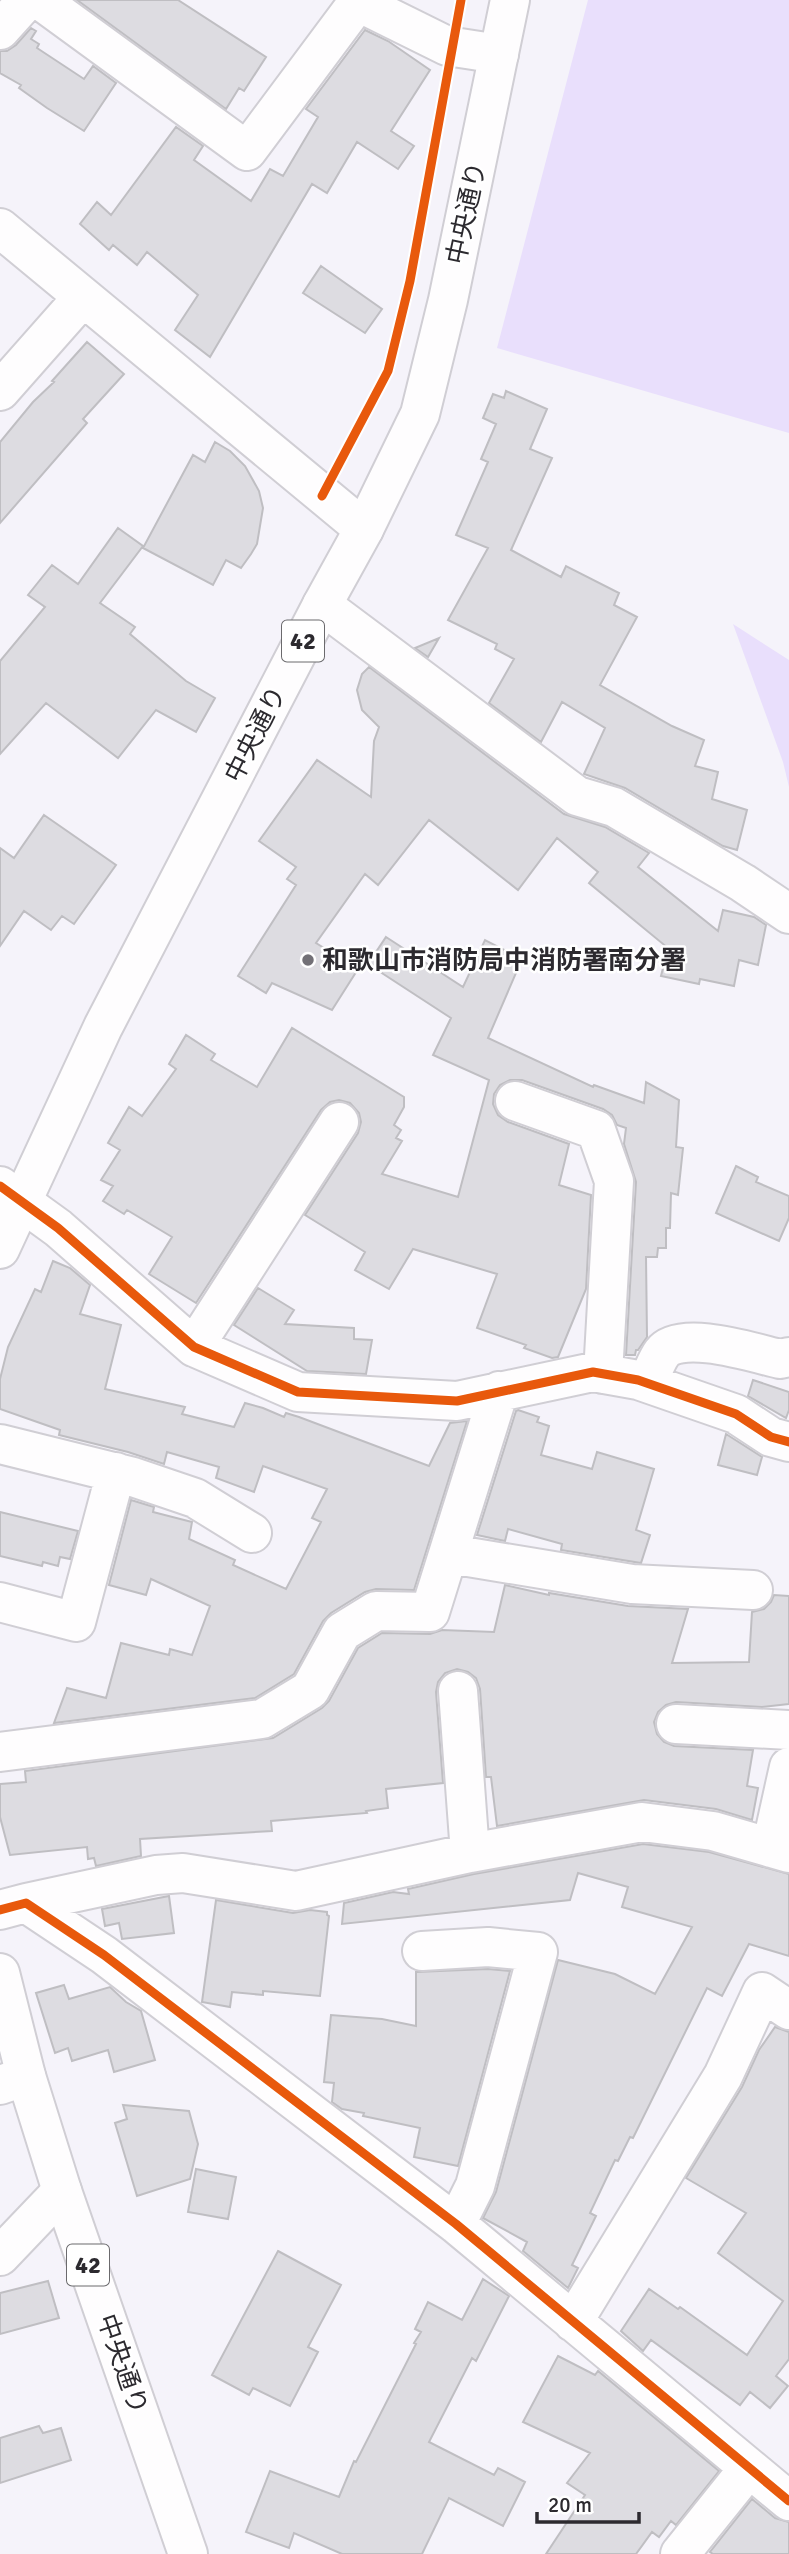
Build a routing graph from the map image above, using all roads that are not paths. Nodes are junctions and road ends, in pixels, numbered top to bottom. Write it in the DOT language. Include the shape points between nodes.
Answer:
graph roads {
  1 [pos="27,0"];
  2 [pos="40,0"];
  3 [pos="510,0"];
  4 [pos="0,30"];
  5 [pos="499,54"];
  6 [pos="0,228"];
  7 [pos="83,297"];
  8 [pos="0,391"];
  9 [pos="365,529"];
  10 [pos="322,605"];
  11 [pos="789,914"];
  12 [pos="515,1101"];
  13 [pos="339,1122"];
  14 [pos="11,1193"];
  15 [pos="0,1249"];
  16 [pos="194,1347"];
  17 [pos="789,1357"];
  18 [pos="603,1374"];
  19 [pos="647,1383"];
  20 [pos="499,1391"];
  21 [pos="789,1442"];
  22 [pos="0,1444"];
  23 [pos="116,1472"];
  24 [pos="252,1533"];
  25 [pos="450,1554"];
  26 [pos="753,1590"];
  27 [pos="0,1602"];
  28 [pos="458,1691"];
  29 [pos="676,1724"];
  30 [pos="789,1730"];
  31 [pos="0,1752"];
  32 [pos="789,1767"];
  33 [pos="780,1851"];
  34 [pos="470,1853"];
  35 [pos="13,1907"];
  36 [pos="422,1951"];
  37 [pos="0,1973"];
  38 [pos="789,2010"];
  39 [pos="13,2081"];
  40 [pos="62,2191"];
  41 [pos="456,2224"];
  42 [pos="0,2256"];
  43 [pos="573,2322"];
  44 [pos="749,2468"];
  45 [pos="789,2501"];
  46 [pos="188,2554"];
  47 [pos="680,2554"];
  1 -- 4 [label="main road"];
  2 -- 5 [label="main road" via="247,151 358,2 447,46"];
  3 -- 5 [label="main road, 中央通り / 42"];
  5 -- 9 [label="main road, 中央通り / 42" via="420,414"];
  6 -- 7 [label="main road"];
  7 -- 8 [label="main road"];
  7 -- 9 [label="main road"];
  9 -- 10 [label="main road, 中央通り / 42"];
  10 -- 11 [label="main road" via="576,796 614,807"];
  10 -- 14 [label="main road, 中央通り / 42" via="103,1027"];
  12 -- 18 [label="main road" via="596,1130 614,1181"];
  13 -- 16 [label="main road"];
  14 -- 15 [label="main road, 中央通り / 42"];
  14 -- 16 [label="main road"];
  16 -- 20 [label="main road" via="298,1392 457,1401"];
  17 -- 19 [label="main road" via="694,1341 676,1344 663,1352"];
  18 -- 19 [label="main road"];
  18 -- 20 [label="main road" via="593,1372"];
  19 -- 21 [label="main road" via="736,1414 771,1437"];
  20 -- 25 [label="main road"];
  22 -- 23 [label="main road"];
  23 -- 24 [label="main road" via="195,1498"];
  23 -- 27 [label="main road" via="76,1622"];
  25 -- 26 [label="main road" via="632,1584"];
  25 -- 31 [label="main road" via="430,1612 376,1611 342,1632 310,1690 262,1719"];
  28 -- 34 [label="main road"];
  29 -- 30 [label="main road"];
  32 -- 33 [label="main road"];
  33 -- 34 [label="main road" via="713,1831 642,1822"];
  34 -- 35 [label="main road" via="296,1891 183,1873"];
  35 -- 41 [label="main road" via="104,1955"];
  36 -- 41 [label="main road" via="488,1947 538,1952 475,2186"];
  37 -- 39 [label="main road, 中央通り / 42"];
  38 -- 43 [label="main road" via="762,1992 723,2076"];
  39 -- 40 [label="main road, 中央通り / 42"];
  40 -- 42 [label="main road"];
  40 -- 46 [label="main road, 中央通り / 42"];
  41 -- 43 [label="main road"];
  43 -- 44 [label="main road"];
  44 -- 45 [label="main road"];
  44 -- 47 [label="main road"];
}
